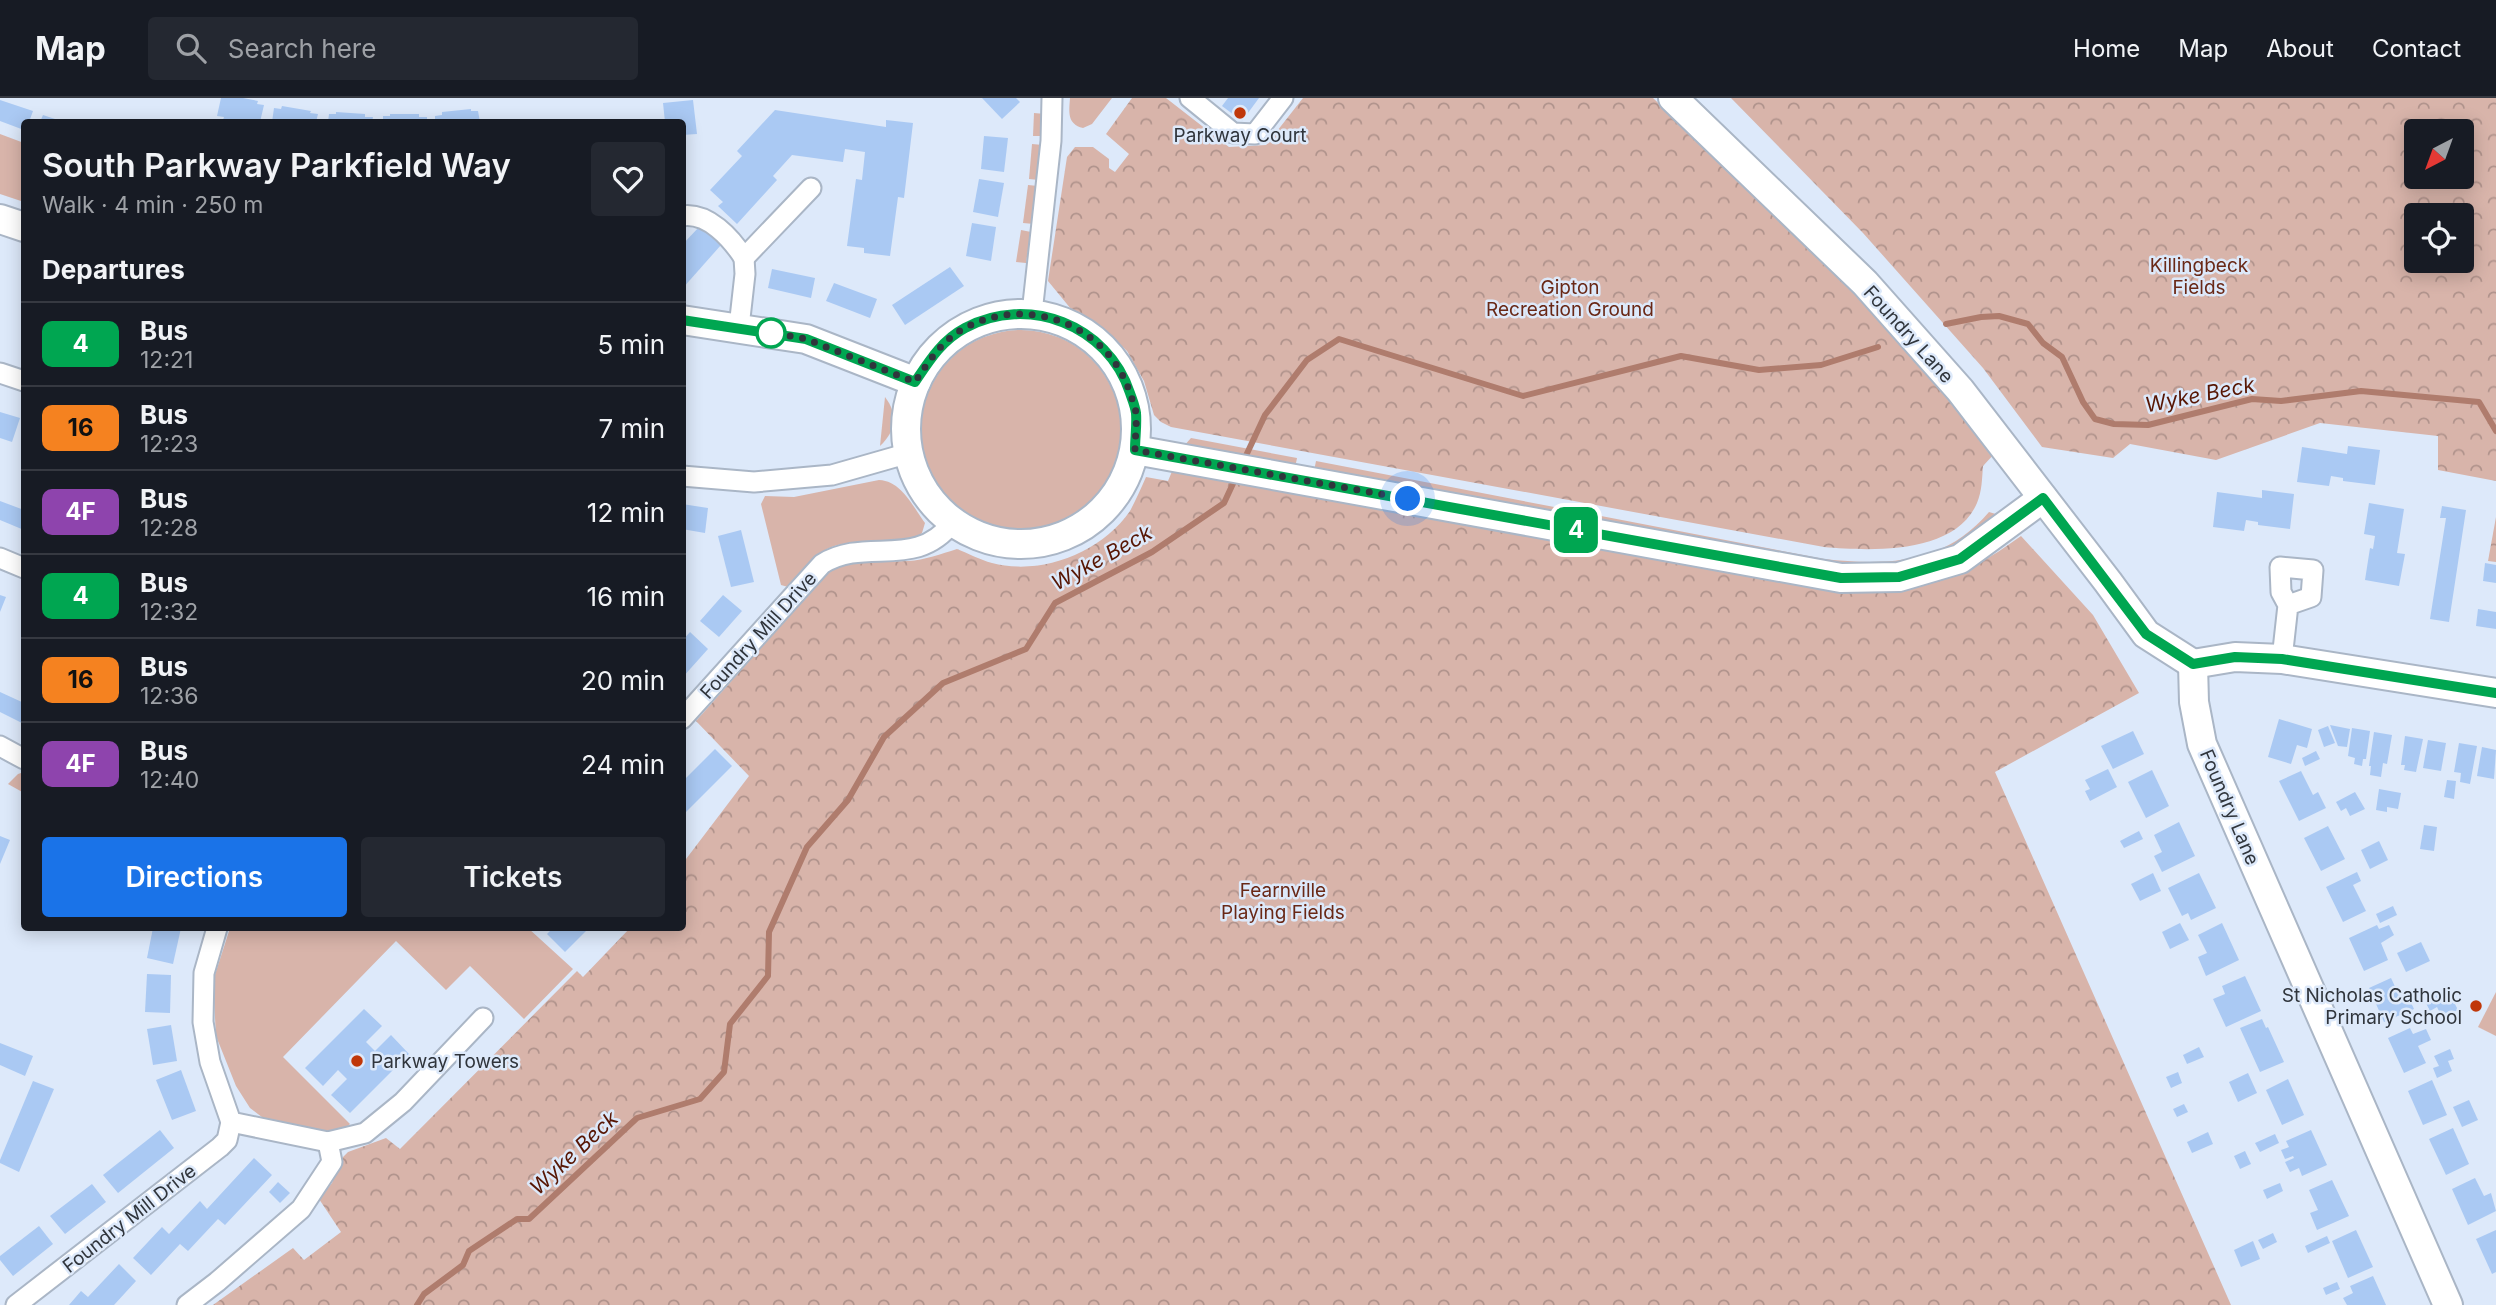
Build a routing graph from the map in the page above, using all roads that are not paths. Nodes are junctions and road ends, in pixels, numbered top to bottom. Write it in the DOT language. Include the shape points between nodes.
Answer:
graph roads {
  1 [pos="1052,98"];
  2 [pos="1190,98"];
  3 [pos="1283,98"];
  4 [pos="1673,98"];
  5 [pos="811,188"];
  6 [pos="686,215"];
  7 [pos="0,219"];
  8 [pos="21,227"];
  9 [pos="744,258"];
  10 [pos="1032,313"];
  11 [pos="686,320"];
  12 [pos="739,327"];
  13 [pos="0,373"];
  14 [pos="21,381"];
  15 [pos="915,382"];
  16 [pos="1135,450"];
  17 [pos="909,453"];
  18 [pos="686,476"];
  19 [pos="2043,498"];
  20 [pos="953,522"];
  21 [pos="0,558"];
  22 [pos="21,567"];
  23 [pos="2288,606"];
  24 [pos="2282,659"];
  25 [pos="2193,664"];
  26 [pos="2496,693"];
  27 [pos="686,715"];
  28 [pos="0,746"];
  29 [pos="21,757"];
  30 [pos="216,931"];
  31 [pos="484,1018"];
  32 [pos="231,1122"];
  33 [pos="328,1142"];
  34 [pos="16,1305"];
  35 [pos="187,1305"];
  36 [pos="2448,1305"];
  1 -- 10 [label="street"];
  2 -- 3 [label="street" via="1233,133 1255,134"];
  4 -- 19 [label="street, Foundry Lane" via="1865,283 1960,390"];
  5 -- 9 [label="street"];
  6 -- 9 [label="street" via="693,214 716,227"];
  7 -- 8 [label="street"];
  9 -- 12 [label="street"];
  10 -- 15 [label="street" via="1002,314 962,329 934,352"];
  10 -- 16 [label="street" via="1069,323 1101,345 1124,375 1136,412"];
  11 -- 12 [label="street"];
  12 -- 15 [label="street" via="806,339"];
  13 -- 14 [label="street"];
  15 -- 17 [label="street" via="906,416"];
  16 -- 19 [label="street" via="1841,578 1899,577 1960,559"];
  16 -- 20 [label="street" via="1123,484 1101,512 1072,533 1038,543 1002,542"];
  17 -- 18 [label="street" via="832,475 754,482"];
  17 -- 20 [label="street" via="920,485"];
  19 -- 25 [label="street, Foundry Lane" via="2146,634"];
  20 -- 27 [label="street, Foundry Mill Drive" via="937,540 920,547 847,553 822,564"];
  21 -- 22 [label="street"];
  23 -- 24 [label="street"];
  24 -- 25 [label="street" via="2235,657"];
  24 -- 26 [label="street"];
  25 -- 36 [label="street, Foundry Lane" via="2202,744"];
  28 -- 29 [label="street"];
  30 -- 32 [label="street" via="204,972 203,1022 210,1062"];
  31 -- 33 [label="street" via="403,1102 365,1133"];
  32 -- 33 [label="street"];
  32 -- 34 [label="street, Foundry Mill Drive" via="220,1147"];
  33 -- 35 [label="street" via="332,1162 301,1209"];
}
